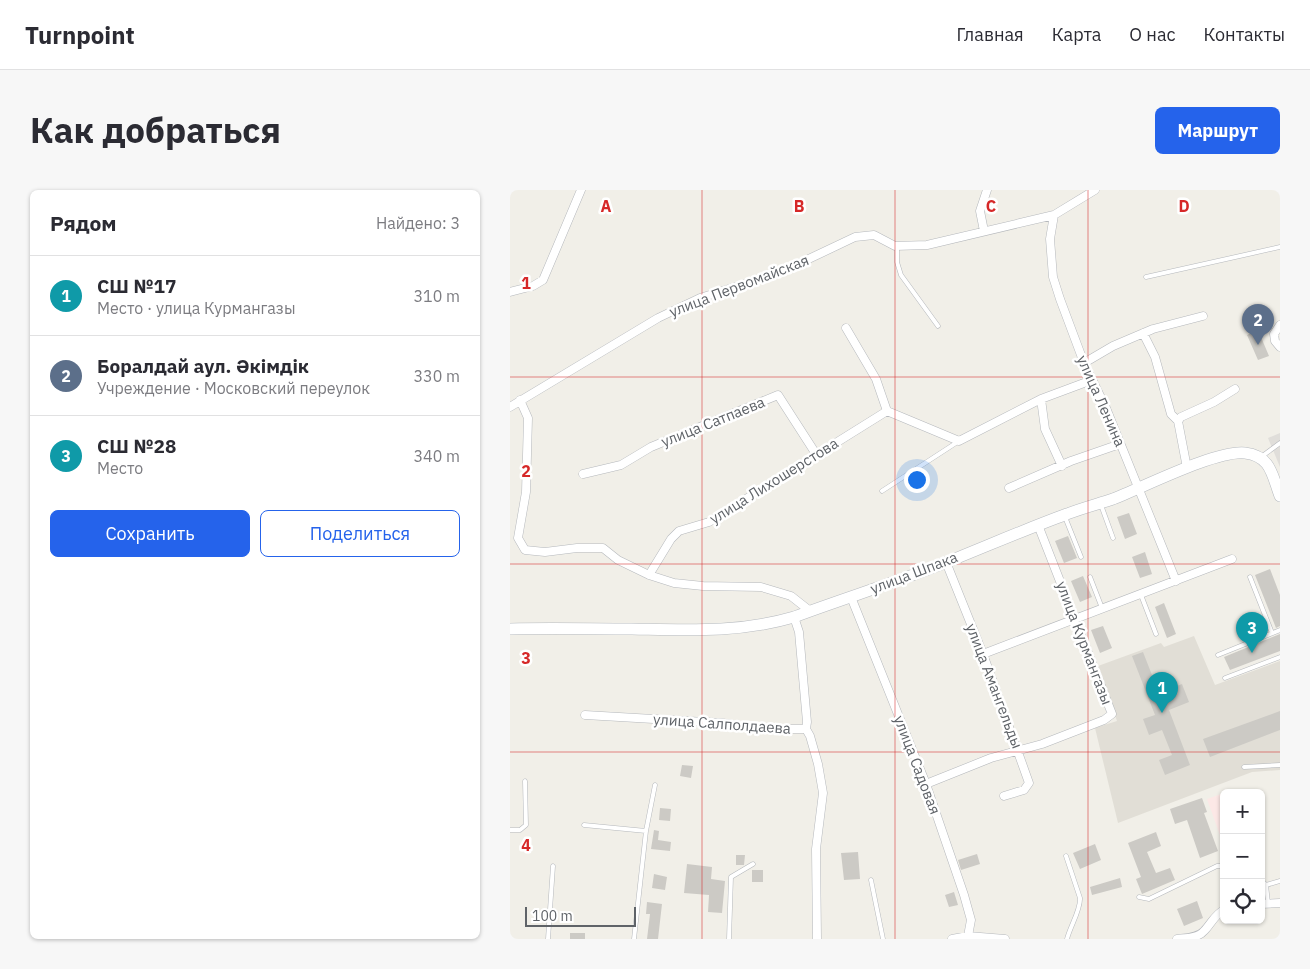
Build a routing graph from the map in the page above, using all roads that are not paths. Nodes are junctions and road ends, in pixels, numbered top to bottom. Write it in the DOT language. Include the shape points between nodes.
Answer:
graph roads {
  1 [pos="581,190"];
  2 [pos="987,190"];
  3 [pos="1095,190"];
  4 [pos="1054,214"];
  5 [pos="984,231"];
  6 [pos="897,246"];
  7 [pos="1280,248"];
  8 [pos="1146,277"];
  9 [pos="510,292"];
  10 [pos="1203,316"];
  11 [pos="938,326"];
  12 [pos="1280,326"];
  13 [pos="846,328"];
  14 [pos="1143,333"];
  15 [pos="1280,347"];
  16 [pos="1084,364"];
  17 [pos="1092,380"];
  18 [pos="1236,390"];
  19 [pos="520,400"];
  20 [pos="1041,400"];
  21 [pos="510,407"];
  22 [pos="887,411"];
  23 [pos="1178,420"];
  24 [pos="959,441"];
  25 [pos="1280,443"];
  26 [pos="1120,444"];
  27 [pos="816,454"];
  28 [pos="1261,456"];
  29 [pos="1062,466"];
  30 [pos="1187,468"];
  31 [pos="584,474"];
  32 [pos="1009,488"];
  33 [pos="1138,488"];
  34 [pos="882,491"];
  35 [pos="1280,496"];
  36 [pos="1100,503"];
  37 [pos="1064,515"];
  38 [pos="1038,525"];
  39 [pos="1113,538"];
  40 [pos="1080,557"];
  41 [pos="1232,559"];
  42 [pos="946,562"];
  43 [pos="649,575"];
  44 [pos="1250,577"];
  45 [pos="1090,578"];
  46 [pos="1176,581"];
  47 [pos="1141,595"];
  48 [pos="850,597"];
  49 [pos="1102,610"];
  50 [pos="810,611"];
  51 [pos="794,617"];
  52 [pos="1076,620"];
  53 [pos="510,629"];
  54 [pos="1280,630"];
  55 [pos="1156,634"];
  56 [pos="1272,634"];
  57 [pos="983,654"];
  58 [pos="1218,655"];
  59 [pos="1280,658"];
  60 [pos="1226,678"];
  61 [pos="585,714"];
  62 [pos="806,728"];
  63 [pos="1018,749"];
  64 [pos="1280,765"];
  65 [pos="1244,767"];
  66 [pos="525,781"];
  67 [pos="926,784"];
  68 [pos="656,785"];
  69 [pos="1004,796"];
  70 [pos="584,825"];
  71 [pos="510,830"];
  72 [pos="646,831"];
  73 [pos="1066,856"];
  74 [pos="754,864"];
  75 [pos="553,866"];
  76 [pos="1220,866"];
  77 [pos="871,880"];
  78 [pos="1280,881"];
  79 [pos="1266,885"];
  80 [pos="1139,897"];
  81 [pos="1280,903"];
  82 [pos="1265,904"];
  83 [pos="1220,913"];
  84 [pos="968,936"];
  85 [pos="1203,936"];
  86 [pos="548,939"];
  87 [pos="634,939"];
  88 [pos="730,939"];
  89 [pos="817,939"];
  90 [pos="883,939"];
  91 [pos="952,939"];
  92 [pos="1005,939"];
  93 [pos="1067,939"];
  94 [pos="1177,939"];
  1 -- 9 [label="street" via="543,280"];
  2 -- 5 [label="street" via="980,211"];
  3 -- 4 [label="street, улица Первомайская"];
  4 -- 5 [label="street, улица Первомайская"];
  4 -- 16 [label="street, улица Ленина" via="1050,240 1053,277"];
  5 -- 6 [label="street, улица Первомайская" via="926,245"];
  6 -- 11 [label="lane" via="897,262 902,274"];
  6 -- 19 [label="street, улица Первомайская" via="874,236 855,237 776,274 700,298 658,318"];
  7 -- 8 [label="lane"];
  10 -- 14 [label="street"];
  12 -- 15 [label="street" via="1274,334"];
  13 -- 22 [label="street" via="876,379"];
  14 -- 16 [label="street"];
  14 -- 23 [label="street" via="1155,357 1171,414"];
  16 -- 17 [label="street, улица Ленина"];
  17 -- 20 [label="street"];
  17 -- 26 [label="street, улица Ленина"];
  18 -- 23 [label="street"];
  19 -- 21 [label="street, улица Первомайская"];
  19 -- 43 [label="street" via="528,418 526,492 518,538 525,550 545,552 603,548 618,560"];
  20 -- 24 [label="street"];
  20 -- 29 [label="street" via="1045,429"];
  22 -- 24 [label="street"];
  22 -- 27 [label="street, улица Лихошерстова"];
  23 -- 30 [label="street"];
  24 -- 34 [label="lane"];
  25 -- 28 [label="lane"];
  26 -- 29 [label="street"];
  26 -- 33 [label="street, улица Ленина"];
  27 -- 31 [label="street, улица Сатпаева" via="778,395 651,448 621,464"];
  27 -- 43 [label="street, улица Лихошерстова" via="709,522 679,531"];
  28 -- 30 [label="street, улица Шпака" via="1229,454"];
  28 -- 35 [label="street" via="1267,462"];
  29 -- 32 [label="street"];
  30 -- 33 [label="street, улица Шпака"];
  33 -- 36 [label="street, улица Шпака"];
  33 -- 46 [label="street, улица Ленина"];
  36 -- 37 [label="street, улица Шпака"];
  36 -- 39 [label="lane"];
  37 -- 38 [label="street, улица Шпака"];
  37 -- 40 [label="lane"];
  38 -- 42 [label="street, улица Шпака"];
  38 -- 52 [label="street, улица Курмангазы"];
  41 -- 46 [label="street"];
  42 -- 48 [label="street, улица Шпака"];
  42 -- 57 [label="street, улица Амангельды"];
  43 -- 50 [label="street" via="674,583 761,587 791,596"];
  44 -- 56 [label="lane"];
  45 -- 49 [label="lane"];
  46 -- 47 [label="street"];
  47 -- 49 [label="street"];
  47 -- 55 [label="lane"];
  48 -- 50 [label="street, улица Шпака"];
  48 -- 67 [label="street, улица Садовая"];
  49 -- 52 [label="street"];
  50 -- 51 [label="street, улица Шпака"];
  51 -- 53 [label="street, улица Шпака" via="750,628 708,631"];
  51 -- 62 [label="street, улица Салполдаева" via="799,632"];
  52 -- 57 [label="street"];
  52 -- 63 [label="street, улица Курмангазы" via="1112,714 1042,744"];
  54 -- 56 [label="lane"];
  56 -- 58 [label="lane"];
  57 -- 63 [label="street, улица Амангельды"];
  59 -- 60 [label="lane"];
  61 -- 62 [label="street, улица Салполдаева" via="722,723 760,729"];
  62 -- 89 [label="street" via="818,764 823,793 816,849"];
  63 -- 67 [label="street, улица Курмангазы"];
  63 -- 69 [label="street, улица Амангельды" via="1029,783 1024,790"];
  64 -- 65 [label="lane"];
  66 -- 71 [label="lane" via="526,825 520,830"];
  67 -- 84 [label="street, улица Садовая" via="971,920"];
  68 -- 72 [label="lane"];
  70 -- 72 [label="lane"];
  72 -- 87 [label="lane"];
  73 -- 93 [label="lane" via="1081,903"];
  74 -- 88 [label="lane" via="731,877"];
  75 -- 86 [label="lane"];
  76 -- 80 [label="lane" via="1149,900"];
  77 -- 90 [label="lane"];
  78 -- 79 [label="lane"];
  79 -- 82 [label="lane"];
  81 -- 82 [label="street"];
  83 -- 85 [label="street" via="1211,921"];
  84 -- 91 [label="street"];
  84 -- 92 [label="street"];
  85 -- 94 [label="street"];
}
